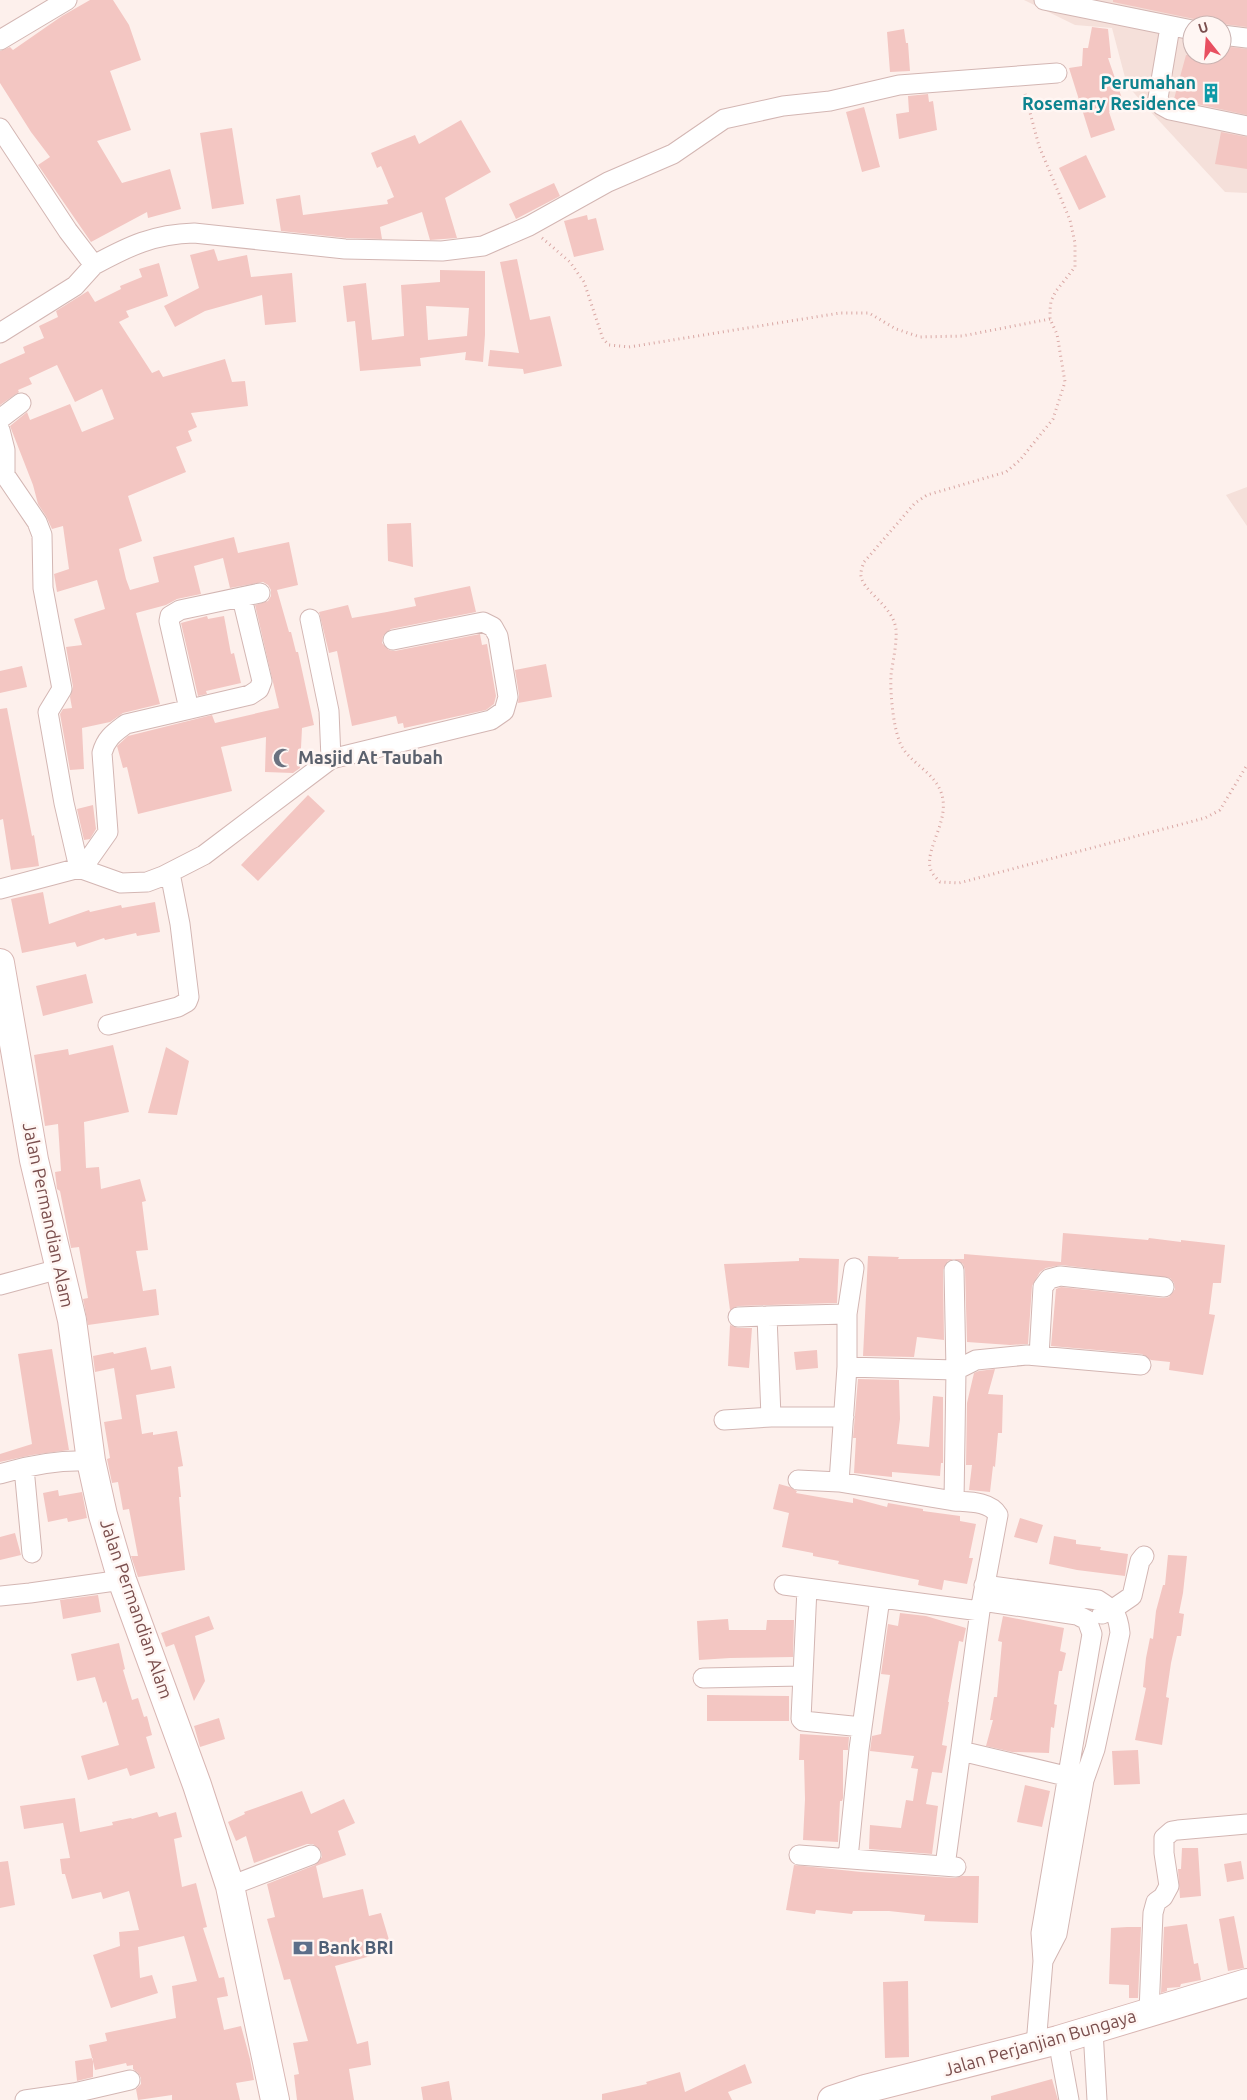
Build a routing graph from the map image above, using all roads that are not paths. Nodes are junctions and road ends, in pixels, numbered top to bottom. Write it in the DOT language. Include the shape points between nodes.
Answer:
graph roads {
  1 [pos="67,0"];
  2 [pos="1044,0"];
  3 [pos="1170,27"];
  4 [pos="1182,29"];
  5 [pos="1232,36"];
  6 [pos="1247,38"];
  7 [pos="0,40"];
  8 [pos="1057,73"];
  9 [pos="1247,126"];
  10 [pos="0,128"];
  11 [pos="94,266"];
  12 [pos="0,333"];
  13 [pos="21,403"];
  14 [pos="0,419"];
  15 [pos="0,430"];
  16 [pos="310,619"];
  17 [pos="393,640"];
  18 [pos="189,709"];
  19 [pos="331,759"];
  20 [pos="79,868"];
  21 [pos="170,873"];
  22 [pos="0,889"];
  23 [pos="0,963"];
  24 [pos="108,1025"];
  25 [pos="854,1268"];
  26 [pos="58,1269"];
  27 [pos="954,1270"];
  28 [pos="0,1285"];
  29 [pos="1164,1288"];
  30 [pos="847,1314"];
  31 [pos="767,1316"];
  32 [pos="738,1317"];
  33 [pos="1039,1356"];
  34 [pos="1141,1364"];
  35 [pos="847,1367"];
  36 [pos="956,1370"];
  37 [pos="844,1416"];
  38 [pos="771,1417"];
  39 [pos="724,1420"];
  40 [pos="92,1461"];
  41 [pos="24,1468"];
  42 [pos="0,1474"];
  43 [pos="798,1480"];
  44 [pos="839,1482"];
  45 [pos="954,1501"];
  46 [pos="32,1552"];
  47 [pos="1144,1556"];
  48 [pos="122,1580"];
  49 [pos="784,1585"];
  50 [pos="807,1588"];
  51 [pos="0,1596"];
  52 [pos="880,1598"];
  53 [pos="982,1599"];
  54 [pos="1113,1609"];
  55 [pos="1087,1620"];
  56 [pos="803,1676"];
  57 [pos="703,1678"];
  58 [pos="862,1727"];
  59 [pos="961,1750"];
  60 [pos="1075,1778"];
  61 [pos="1247,1824"];
  62 [pos="799,1855"];
  63 [pos="311,1856"];
  64 [pos="848,1858"];
  65 [pos="230,1886"];
  66 [pos="1247,1983"];
  67 [pos="1150,2012"];
  68 [pos="1093,2030"];
  69 [pos="1047,2043"];
  70 [pos="130,2080"];
  71 [pos="25,2100"];
  72 [pos="275,2100"];
  73 [pos="832,2100"];
  74 [pos="1069,2100"];
  75 [pos="1097,2100"];
  1 -- 7 [label="street"];
  2 -- 3 [label="street"];
  3 -- 4 [label="street"];
  3 -- 9 [label="street" via="1158,98 1161,105 1170,110"];
  5 -- 6 [label="street"];
  8 -- 11 [label="street" via="899,85 830,101 783,106 724,119 673,154 608,182 529,226 482,246 442,251 345,249 194,233 172,234 133,244"];
  10 -- 11 [label="street"];
  11 -- 12 [label="street" via="75,286"];
  13 -- 14 [label="street"];
  15 -- 20 [label="street" via="5,450 5,475 37,522 42,535 43,588 62,689 48,712"];
  16 -- 19 [label="street" via="329,711"];
  17 -- 19 [label="street" via="489,623 498,636 508,696 504,711 492,720"];
  18 -- 18 [label="street" via="250,695 259,689 262,681 251,595 180,610 170,616"];
  18 -- 20 [label="street" via="126,724 105,743 102,754 108,832"];
  19 -- 21 [label="street" via="204,854"];
  20 -- 21 [label="street" via="121,883 134,884"];
  20 -- 22 [label="street"];
  21 -- 24 [label="street" via="189,997 178,1007"];
  23 -- 26 [label="main road, Jalan Permandian Alam" via="34,1160"];
  25 -- 30 [label="street"];
  26 -- 28 [label="street"];
  26 -- 40 [label="main road, Jalan Permandian Alam" via="72,1320"];
  27 -- 36 [label="street"];
  29 -- 33 [label="street" via="1052,1277 1043,1287"];
  30 -- 31 [label="street"];
  30 -- 35 [label="street"];
  31 -- 32 [label="street"];
  31 -- 38 [label="street"];
  33 -- 34 [label="street"];
  33 -- 36 [label="street" via="1015,1355 976,1360"];
  35 -- 36 [label="street"];
  35 -- 37 [label="street"];
  36 -- 45 [label="street"];
  37 -- 38 [label="street"];
  37 -- 44 [label="street"];
  38 -- 39 [label="street"];
  40 -- 41 [label="street"];
  40 -- 48 [label="main road, Jalan Permandian Alam" via="103,1515"];
  41 -- 42 [label="street"];
  41 -- 46 [label="street"];
  43 -- 44 [label="street"];
  44 -- 45 [label="street"];
  45 -- 53 [label="street" via="982,1504 993,1508 998,1515"];
  47 -- 54 [label="street" via="1140,1561 1134,1593"];
  48 -- 51 [label="street"];
  48 -- 65 [label="main road, Jalan Permandian Alam"];
  49 -- 50 [label="street"];
  50 -- 52 [label="street"];
  50 -- 56 [label="street"];
  52 -- 53 [label="street"];
  52 -- 58 [label="street"];
  53 -- 54 [label="street" via="1098,1600"];
  53 -- 55 [label="street" via="1077,1615"];
  53 -- 59 [label="street"];
  54 -- 55 [label="street"];
  54 -- 60 [label="street" via="1120,1633 1095,1749"];
  55 -- 60 [label="street" via="1092,1634"];
  56 -- 57 [label="street"];
  56 -- 58 [label="street" via="801,1716 804,1722"];
  58 -- 64 [label="street"];
  59 -- 60 [label="street"];
  59 -- 64 [label="street" via="950,1866"];
  60 -- 69 [label="street" via="1040,1933"];
  61 -- 67 [label="street" via="1172,1831 1164,1838 1169,1886 1156,1902 1153,1913"];
  62 -- 64 [label="street"];
  63 -- 65 [label="street"];
  65 -- 72 [label="main road, Jalan Permandian Alam"];
  66 -- 67 [label="main road, Jalan Perjanjian Bungaya"];
  67 -- 68 [label="main road, Jalan Perjanjian Bungaya"];
  68 -- 69 [label="main road, Jalan Perjanjian Bungaya"];
  68 -- 75 [label="street"];
  69 -- 73 [label="main road, Jalan Perjanjian Bungaya"];
  69 -- 74 [label="street"];
  70 -- 71 [label="street"];
}
